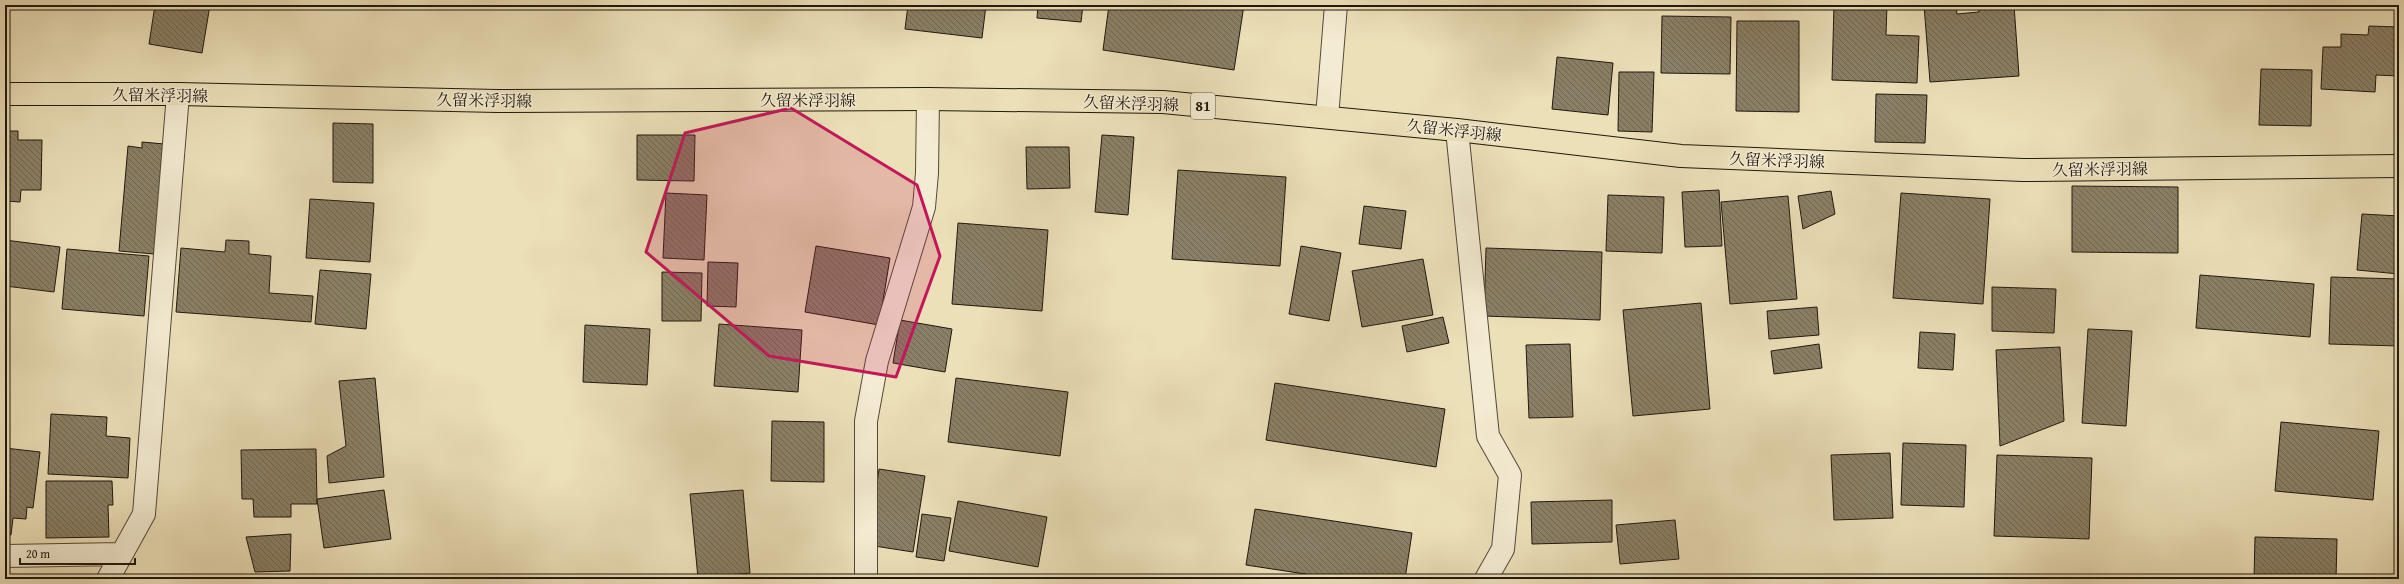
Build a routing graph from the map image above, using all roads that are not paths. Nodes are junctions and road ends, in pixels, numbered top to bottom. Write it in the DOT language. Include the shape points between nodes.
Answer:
graph roads {
  1 [pos="1336,5"];
  2 [pos="5,94"];
  3 [pos="178,94"];
  4 [pos="928,99"];
  5 [pos="1327,116"];
  6 [pos="1457,130"];
  7 [pos="2399,166"];
  8 [pos="122,554"];
  9 [pos="5,556"];
  10 [pos="108,579"];
  11 [pos="866,579"];
  12 [pos="1486,579"];
  1 -- 5 [label="street"];
  2 -- 3 [label="main road, 久留米浮羽線 / 81"];
  3 -- 4 [label="main road, 久留米浮羽線 / 81" via="498,101"];
  3 -- 8 [label="street" via="144,514"];
  4 -- 5 [label="main road, 久留米浮羽線 / 81" via="1163,102"];
  4 -- 11 [label="street" via="924,207 877,361 866,420"];
  5 -- 6 [label="main road, 久留米浮羽線 / 81"];
  6 -- 7 [label="main road, 久留米浮羽線 / 81" via="1681,156 2023,170"];
  6 -- 12 [label="street" via="1488,436 1510,475 1504,550"];
  8 -- 9 [label="street"];
  8 -- 10 [label="street"];
}
